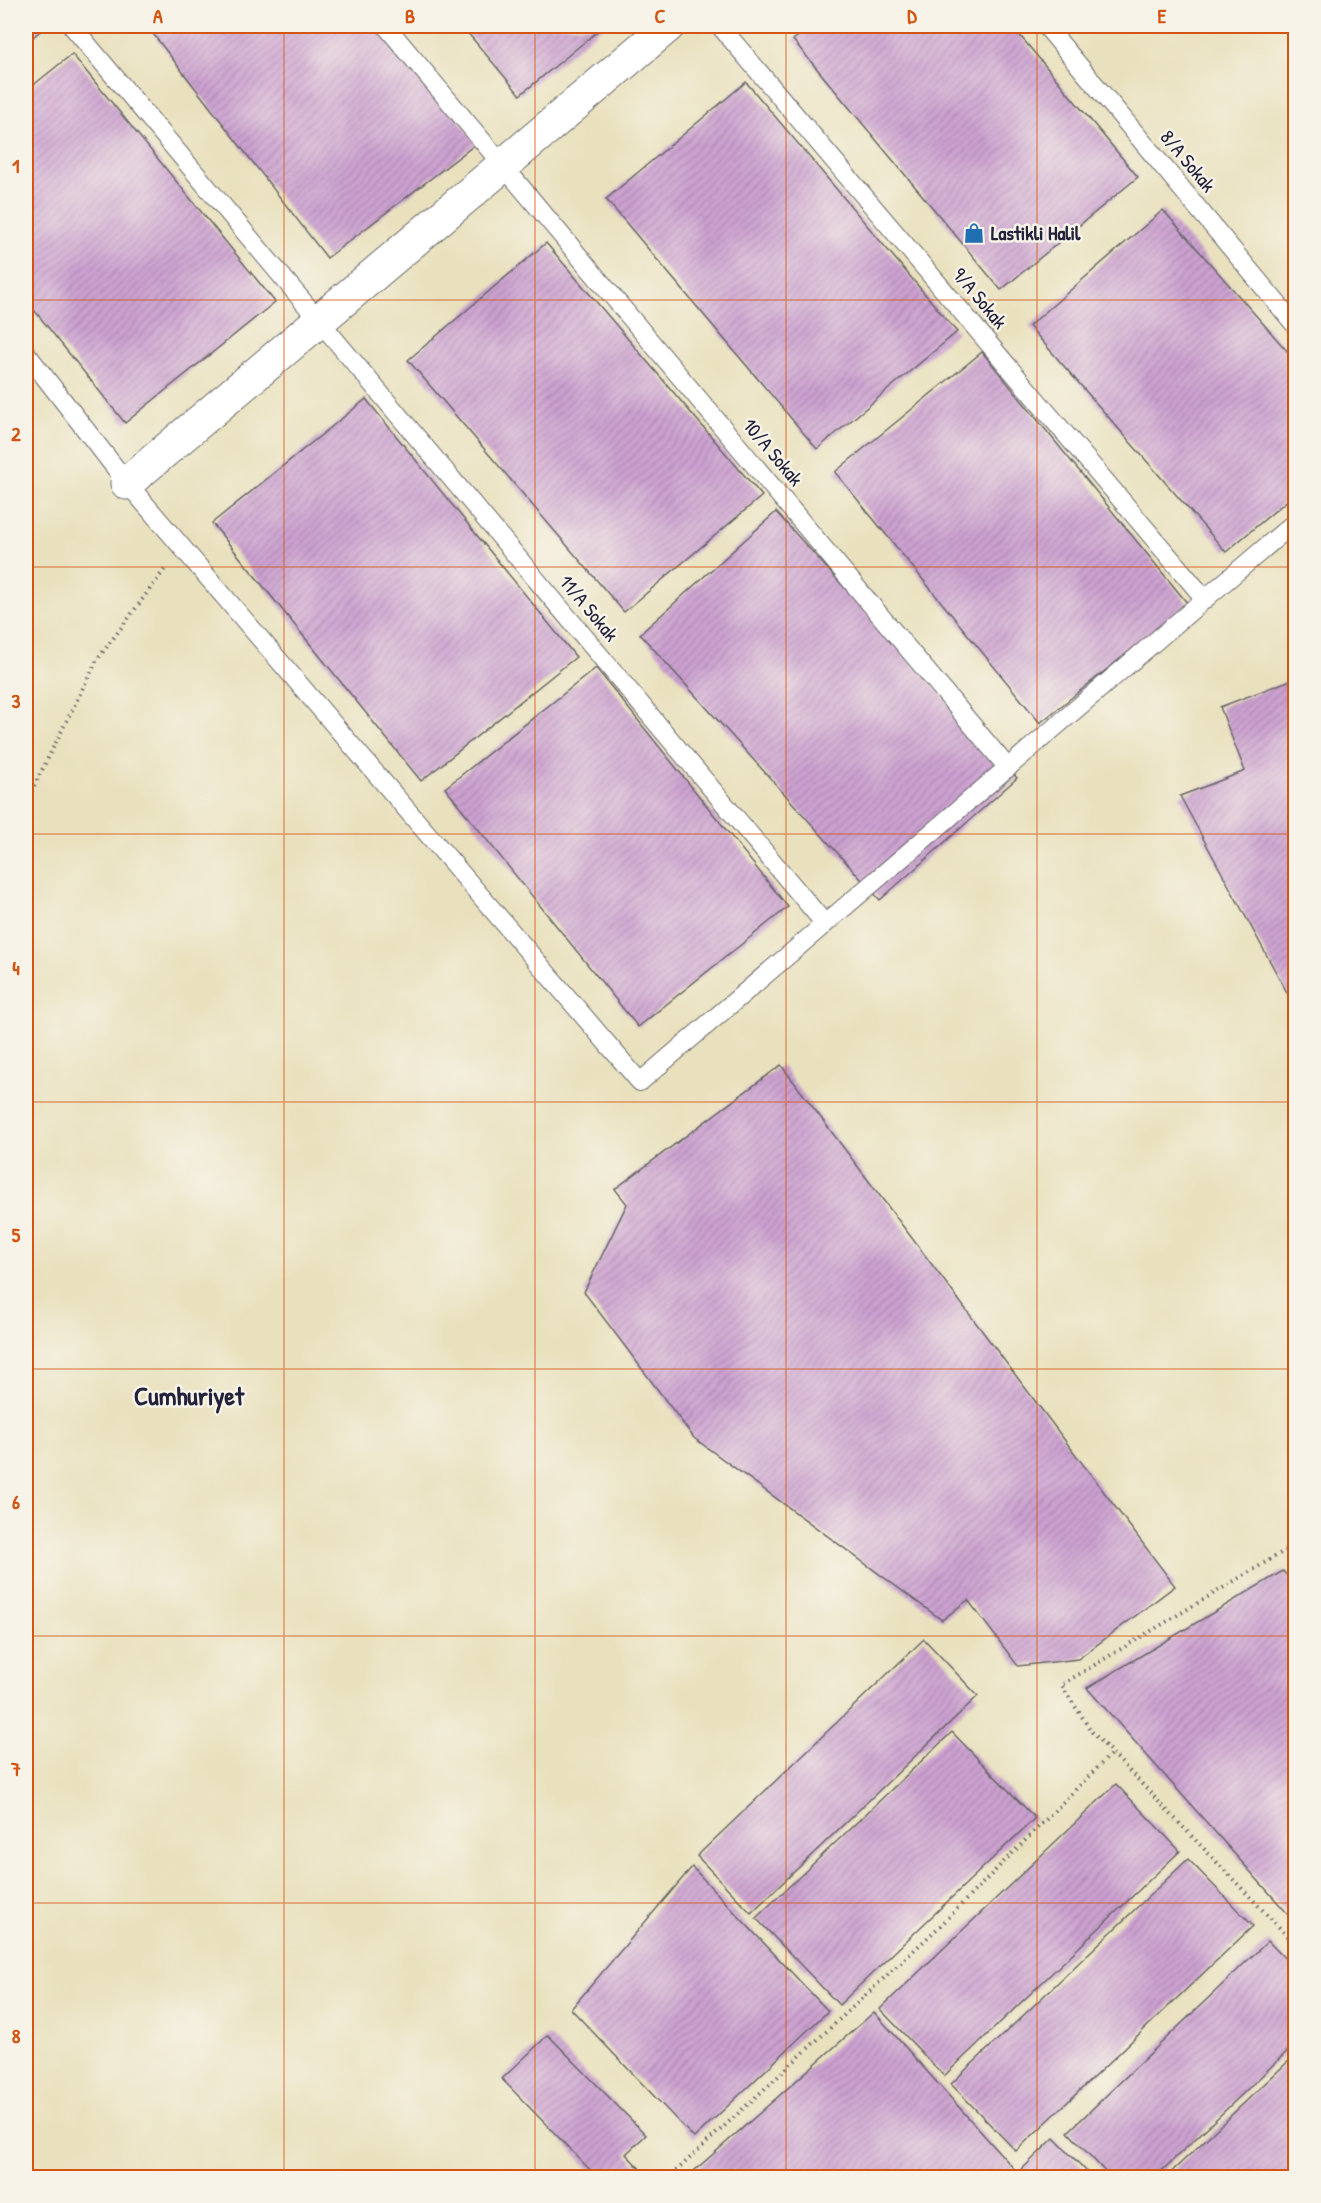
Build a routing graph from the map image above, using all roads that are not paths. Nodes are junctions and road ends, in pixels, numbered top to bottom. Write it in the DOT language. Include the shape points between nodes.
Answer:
graph roads {
  1 [pos="72,26"];
  2 [pos="386,26"];
  3 [pos="668,26"];
  4 [pos="720,26"];
  5 [pos="1046,26"];
  6 [pos="503,165"];
  7 [pos="320,321"];
  8 [pos="1296,326"];
  9 [pos="26,353"];
  10 [pos="127,483"];
  11 [pos="1296,521"];
  12 [pos="1205,599"];
  13 [pos="1008,768"];
  14 [pos="825,924"];
  1 -- 7 [label="lane, 11/A Sokak"];
  2 -- 6 [label="lane, 10/A Sokak"];
  3 -- 6 [label="street"];
  4 -- 12 [label="lane, 9/A Sokak"];
  5 -- 8 [label="lane, 8/A Sokak"];
  6 -- 7 [label="street"];
  6 -- 13 [label="lane, 10/A Sokak"];
  7 -- 10 [label="street"];
  7 -- 14 [label="lane, 11/A Sokak"];
  9 -- 10 [label="lane"];
  10 -- 14 [label="lane" via="640,1082"];
  11 -- 12 [label="lane"];
  12 -- 13 [label="lane"];
  13 -- 14 [label="lane"];
}
